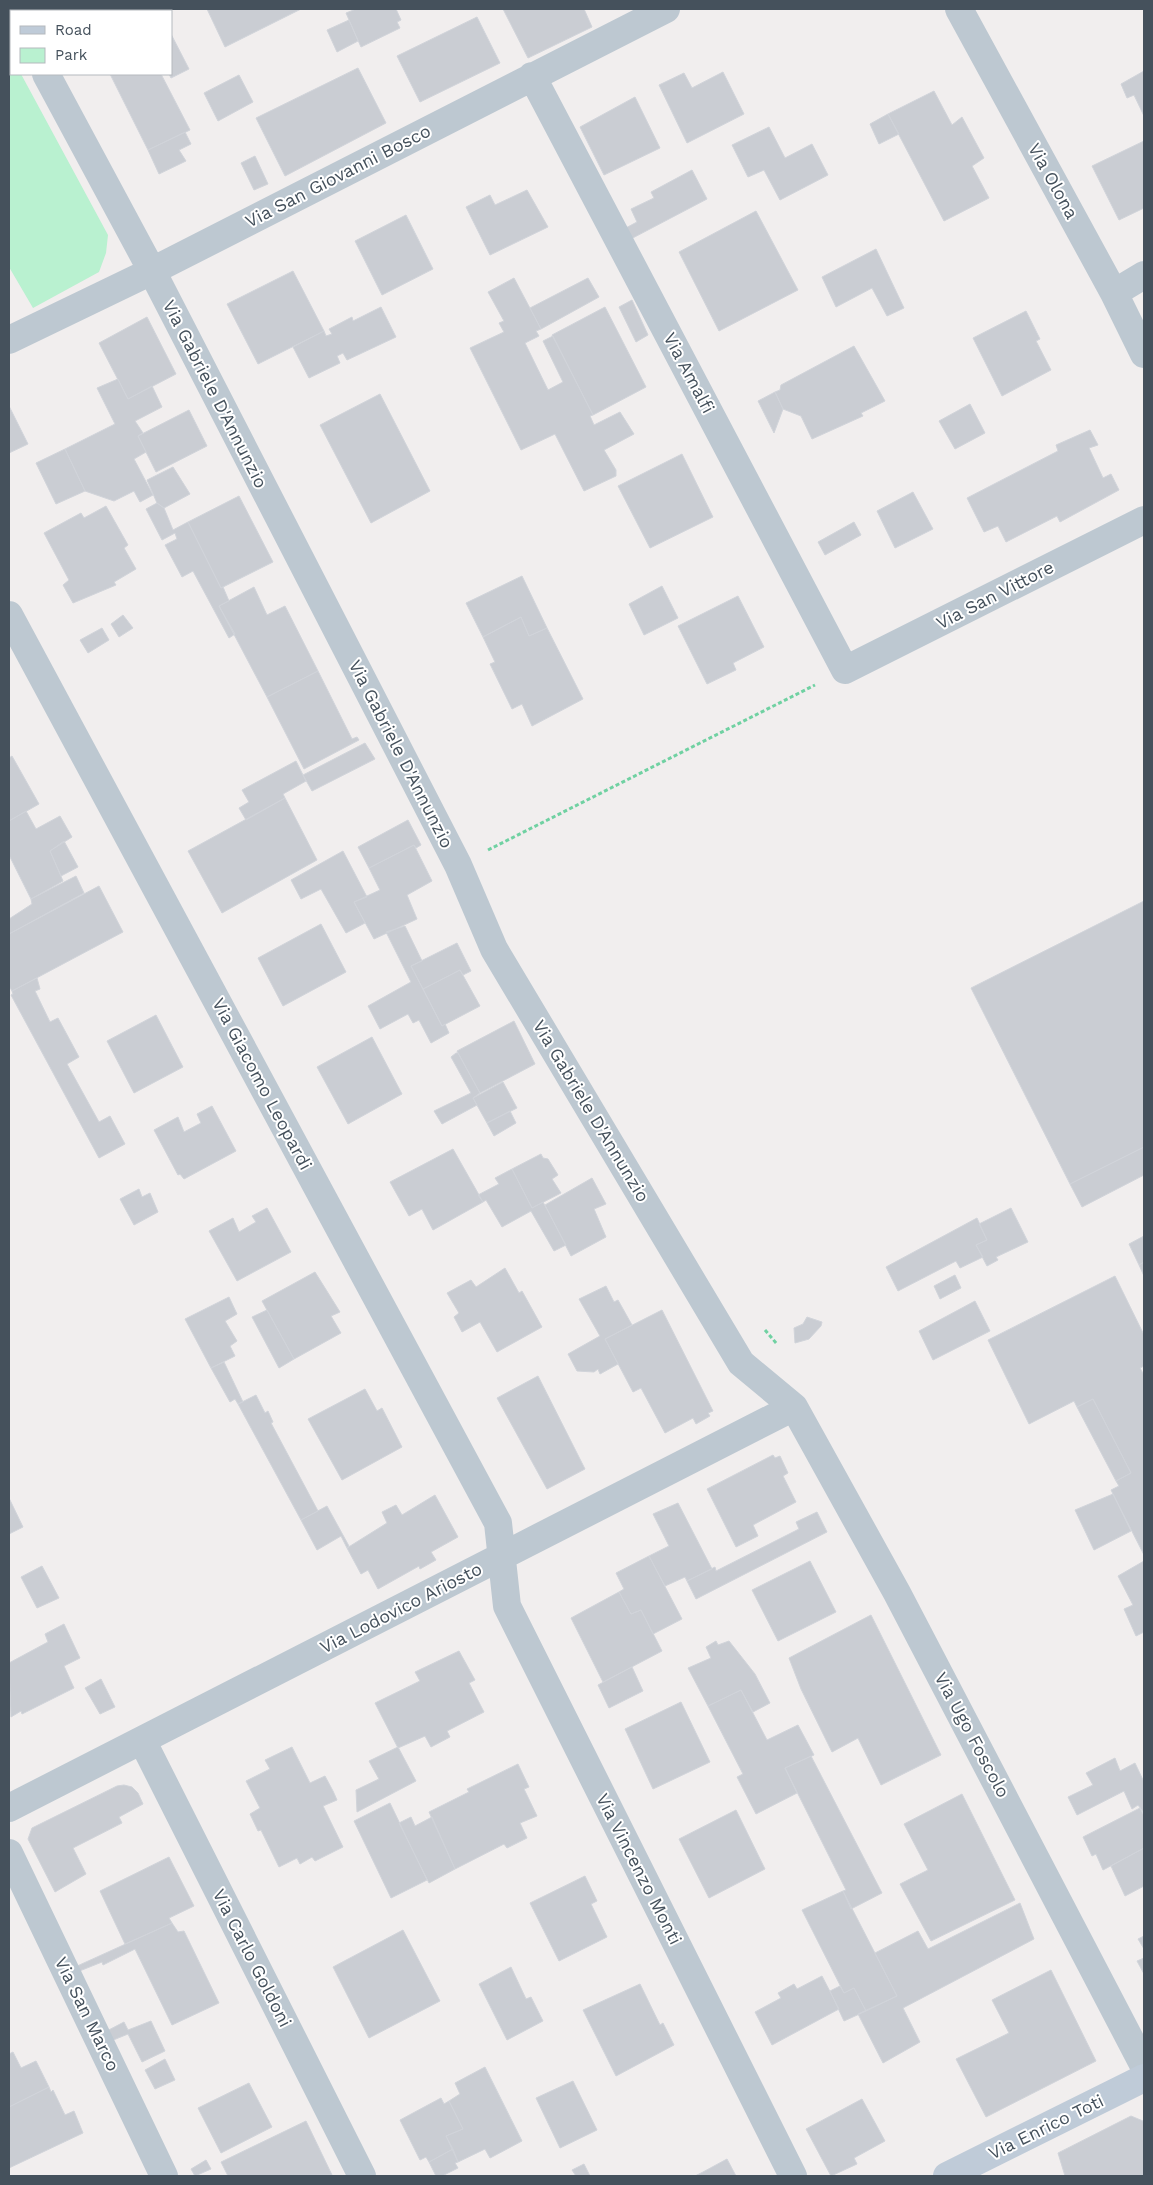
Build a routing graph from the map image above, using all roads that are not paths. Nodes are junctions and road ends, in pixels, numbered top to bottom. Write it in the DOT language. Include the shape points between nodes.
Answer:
graph roads {
  1 [pos="666,9"];
  2 [pos="959,9"];
  3 [pos="47,75"];
  4 [pos="532,76"];
  5 [pos="152,271"];
  6 [pos="1144,275"];
  7 [pos="1114,293"];
  8 [pos="9,340"];
  9 [pos="1144,354"];
  10 [pos="1144,520"];
  11 [pos="9,614"];
  12 [pos="845,670"];
  13 [pos="794,1407"];
  14 [pos="501,1557"];
  15 [pos="142,1740"];
  16 [pos="9,1808"];
  17 [pos="9,1853"];
  18 [pos="1144,2066"];
  19 [pos="1144,2078"];
  20 [pos="164,2176"];
  21 [pos="362,2176"];
  22 [pos="793,2176"];
  23 [pos="947,2176"];
  1 -- 4 [label="street, Via San Giovanni Bosco"];
  2 -- 7 [label="street, Via Olona"];
  3 -- 5 [label="street, Via Gabriele D'Annunzio"];
  4 -- 5 [label="street, Via San Giovanni Bosco"];
  4 -- 12 [label="street, Via Amalfi"];
  5 -- 8 [label="street, Via San Giovanni Bosco"];
  5 -- 13 [label="street, Via Gabriele D'Annunzio" via="458,866 494,949 741,1364"];
  6 -- 7 [label="street"];
  7 -- 9 [label="street, Via Olona"];
  10 -- 12 [label="street, Via San Vittore"];
  11 -- 14 [label="street, Via Giacomo Leopardi" via="498,1523"];
  13 -- 14 [label="street, Via Lodovico Ariosto"];
  13 -- 18 [label="street, Via Ugo Foscolo" via="897,1593"];
  14 -- 15 [label="street, Via Lodovico Ariosto"];
  14 -- 22 [label="street, Via Vincenzo Monti" via="507,1606"];
  15 -- 16 [label="street, Via Lodovico Ariosto"];
  15 -- 21 [label="street, Via Carlo Goldoni"];
  17 -- 20 [label="street, Via San Marco"];
  19 -- 23 [label="street, Via Enrico Toti"];
}
